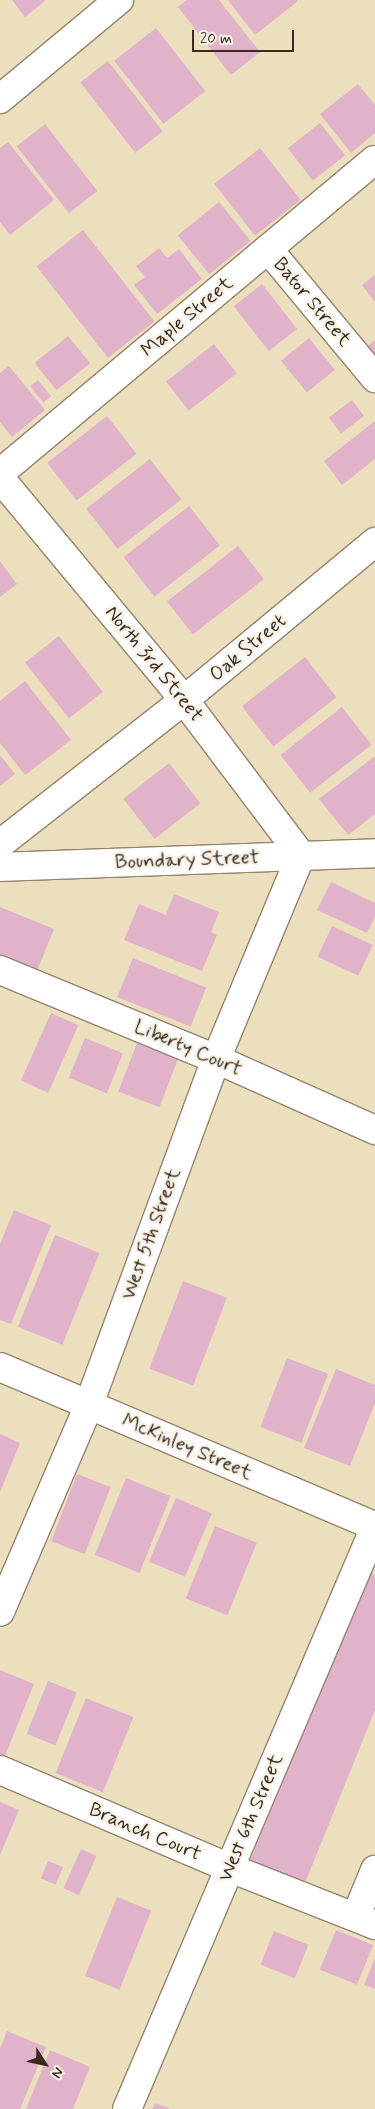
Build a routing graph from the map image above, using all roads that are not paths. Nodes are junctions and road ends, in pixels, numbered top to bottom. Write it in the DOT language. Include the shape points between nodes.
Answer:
graph roads {
  1 [pos="120,0"];
  2 [pos="0,100"];
  3 [pos="375,160"];
  4 [pos="268,249"];
  5 [pos="375,378"];
  6 [pos="0,473"];
  7 [pos="0,478"];
  8 [pos="375,542"];
  9 [pos="184,700"];
  10 [pos="0,844"];
  11 [pos="375,853"];
  12 [pos="301,855"];
  13 [pos="0,867"];
  14 [pos="0,970"];
  15 [pos="216,1059"];
  16 [pos="375,1130"];
  17 [pos="0,1367"];
  18 [pos="89,1405"];
  19 [pos="375,1527"];
  20 [pos="0,1612"];
  21 [pos="0,1770"];
  22 [pos="230,1868"];
  23 [pos="375,1870"];
  24 [pos="365,1920"];
  25 [pos="127,2109"];
  1 -- 2 [label="street"];
  3 -- 4 [label="street, Maple Street"];
  4 -- 5 [label="street, Bator Street"];
  4 -- 6 [label="street, Maple Street"];
  7 -- 9 [label="street, North 3rd Street"];
  8 -- 9 [label="street, Oak Street"];
  9 -- 10 [label="street, Oak Street"];
  9 -- 12 [label="street, North 3rd Street"];
  11 -- 12 [label="street, Boundary Street"];
  12 -- 13 [label="street, Boundary Street"];
  12 -- 15 [label="street, West 5th Street"];
  14 -- 15 [label="street, Liberty Court"];
  15 -- 16 [label="street, Liberty Court"];
  15 -- 18 [label="street, West 5th Street"];
  17 -- 18 [label="street, McKinley Street"];
  18 -- 19 [label="street, McKinley Street"];
  18 -- 20 [label="street, West 5th Street"];
  19 -- 22 [label="street, West 6th Street"];
  21 -- 22 [label="street, Branch Court"];
  22 -- 24 [label="street, Branch Court"];
  22 -- 25 [label="street, West 6th Street"];
  23 -- 24 [label="street"];
}
